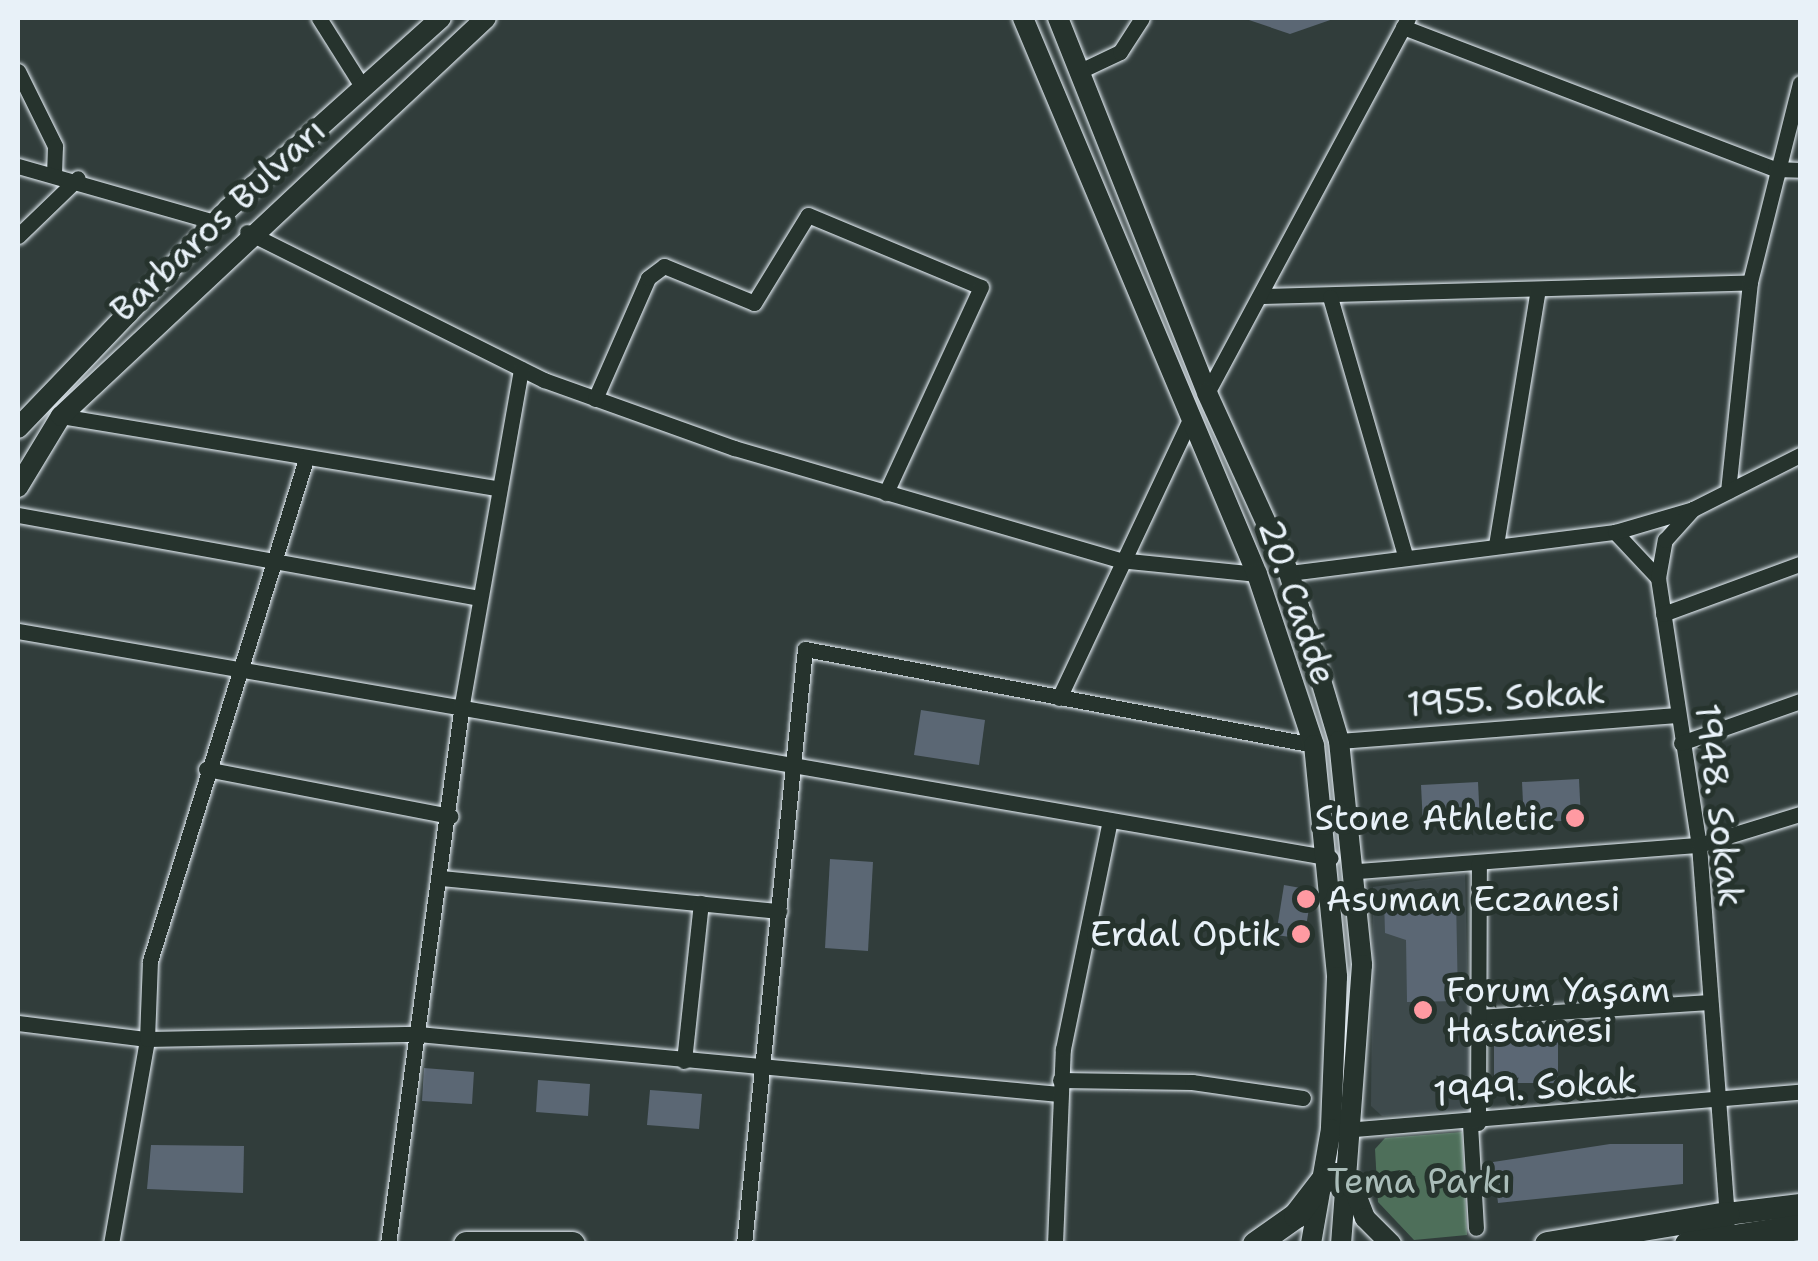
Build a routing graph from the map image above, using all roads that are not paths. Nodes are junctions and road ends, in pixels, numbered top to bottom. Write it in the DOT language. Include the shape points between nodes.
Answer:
graph roads {
  1 [pos="319,18"];
  2 [pos="442,18"];
  3 [pos="486,18"];
  4 [pos="1023,18"];
  5 [pos="1058,18"];
  6 [pos="1142,18"];
  7 [pos="1406,22"];
  8 [pos="18,71"];
  9 [pos="1080,71"];
  10 [pos="1800,83"];
  11 [pos="362,88"];
  12 [pos="18,166"];
  13 [pos="1775,169"];
  14 [pos="1800,170"];
  15 [pos="54,173"];
  16 [pos="78,178"];
  17 [pos="214,222"];
  18 [pos="247,232"];
  19 [pos="18,236"];
  20 [pos="1750,282"];
  21 [pos="1538,289"];
  22 [pos="1262,296"];
  23 [pos="1330,297"];
  24 [pos="520,369"];
  25 [pos="1206,393"];
  26 [pos="595,399"];
  27 [pos="61,416"];
  28 [pos="1190,419"];
  29 [pos="18,428"];
  30 [pos="1800,455"];
  31 [pos="306,459"];
  32 [pos="18,487"];
  33 [pos="498,488"];
  34 [pos="1728,491"];
  35 [pos="886,493"];
  36 [pos="1693,509"];
  37 [pos="18,515"];
  38 [pos="1615,532"];
  39 [pos="1496,545"];
  40 [pos="1405,555"];
  41 [pos="1119,560"];
  42 [pos="1800,564"];
  43 [pos="276,565"];
  44 [pos="1290,573"];
  45 [pos="1257,574"];
  46 [pos="1658,578"];
  47 [pos="480,598"];
  48 [pos="1663,614"];
  49 [pos="18,631"];
  50 [pos="234,671"];
  51 [pos="1060,698"];
  52 [pos="1800,701"];
  53 [pos="462,704"];
  54 [pos="1677,715"];
  55 [pos="1339,741"];
  56 [pos="1682,744"];
  57 [pos="1314,745"];
  58 [pos="792,763"];
  59 [pos="206,769"];
  60 [pos="1800,814"];
  61 [pos="451,816"];
  62 [pos="1109,824"];
  63 [pos="1699,845"];
  64 [pos="1331,858"];
  65 [pos="1479,862"];
  66 [pos="1359,871"];
  67 [pos="441,878"];
  68 [pos="700,903"];
  69 [pos="779,911"];
  70 [pos="1710,1002"];
  71 [pos="1478,1016"];
  72 [pos="18,1024"];
  73 [pos="418,1034"];
  74 [pos="147,1040"];
  75 [pos="684,1061"];
  76 [pos="765,1067"];
  77 [pos="1059,1087"];
  78 [pos="1800,1092"];
  79 [pos="1303,1098"];
  80 [pos="1718,1104"];
  81 [pos="1474,1124"];
  82 [pos="1356,1129"];
  83 [pos="1338,1175"];
  84 [pos="1800,1205"];
  85 [pos="1728,1214"];
  86 [pos="1476,1228"];
  87 [pos="1800,1228"];
  88 [pos="111,1244"];
  89 [pos="388,1244"];
  90 [pos="466,1244"];
  91 [pos="572,1244"];
  92 [pos="744,1244"];
  93 [pos="1055,1244"];
  94 [pos="1255,1244"];
  95 [pos="1311,1244"];
  96 [pos="1341,1244"];
  97 [pos="1390,1244"];
  98 [pos="1547,1244"];
  99 [pos="1687,1244"];
  1 -- 11 [label="street"];
  2 -- 11 [label="street, Barbaros Bulvarı"];
  3 -- 18 [label="street, Barbaros Bulvarı"];
  4 -- 28 [label="street, 20. Cadde"];
  5 -- 9 [label="street, 20. Cadde"];
  6 -- 9 [label="street" via="1120,52"];
  7 -- 13 [label="street"];
  7 -- 22 [label="street"];
  8 -- 15 [label="street" via="55,146"];
  9 -- 25 [label="street, 20. Cadde"];
  10 -- 13 [label="street"];
  11 -- 17 [label="street, Barbaros Bulvarı"];
  12 -- 15 [label="street"];
  13 -- 14 [label="street"];
  13 -- 20 [label="street"];
  15 -- 16 [label="street"];
  16 -- 17 [label="street"];
  16 -- 19 [label="street"];
  17 -- 29 [label="street, Barbaros Bulvarı"];
  18 -- 24 [label="street"];
  18 -- 27 [label="street, Barbaros Bulvarı"];
  20 -- 21 [label="street"];
  20 -- 34 [label="street"];
  21 -- 23 [label="street"];
  21 -- 39 [label="street"];
  22 -- 23 [label="street"];
  22 -- 25 [label="street"];
  23 -- 40 [label="street"];
  24 -- 26 [label="street"];
  24 -- 33 [label="street"];
  25 -- 44 [label="street, 20. Cadde"];
  26 -- 35 [label="street"];
  26 -- 35 [label="street" via="648,278 664,266 754,303 808,215 981,287"];
  27 -- 31 [label="street"];
  27 -- 32 [label="street, Barbaros Bulvarı"];
  28 -- 41 [label="street"];
  28 -- 45 [label="street, 20. Cadde"];
  30 -- 34 [label="street"];
  31 -- 33 [label="street"];
  31 -- 43 [label="street"];
  33 -- 47 [label="street"];
  34 -- 36 [label="street"];
  35 -- 41 [label="street"];
  36 -- 38 [label="street"];
  36 -- 46 [label="street" via="1665,540"];
  37 -- 43 [label="street"];
  38 -- 39 [label="street"];
  38 -- 46 [label="street"];
  39 -- 40 [label="street"];
  40 -- 44 [label="street"];
  41 -- 45 [label="street"];
  41 -- 51 [label="street"];
  42 -- 48 [label="street"];
  43 -- 47 [label="street"];
  43 -- 50 [label="street"];
  44 -- 55 [label="street, 20. Cadde"];
  45 -- 57 [label="street, 20. Cadde"];
  46 -- 48 [label="street, 1948. Sokak"];
  47 -- 53 [label="street"];
  48 -- 54 [label="street, 1948. Sokak"];
  49 -- 50 [label="street"];
  50 -- 53 [label="street"];
  50 -- 59 [label="street"];
  51 -- 57 [label="street"];
  51 -- 58 [label="street" via="805,650"];
  52 -- 56 [label="street"];
  53 -- 58 [label="street"];
  53 -- 61 [label="street"];
  54 -- 55 [label="street, 1955. Sokak"];
  54 -- 56 [label="street, 1948. Sokak"];
  55 -- 66 [label="street, 20. Cadde"];
  56 -- 63 [label="street, 1948. Sokak"];
  57 -- 64 [label="street, 20. Cadde"];
  58 -- 62 [label="street"];
  58 -- 69 [label="street"];
  59 -- 61 [label="street"];
  59 -- 74 [label="street" via="150,961"];
  60 -- 63 [label="street"];
  61 -- 67 [label="street"];
  62 -- 64 [label="street"];
  62 -- 77 [label="street"];
  63 -- 65 [label="street"];
  63 -- 70 [label="street, 1948. Sokak"];
  64 -- 83 [label="street, 20. Cadde"];
  65 -- 66 [label="street"];
  65 -- 71 [label="street"];
  66 -- 82 [label="street, 20. Cadde"];
  67 -- 68 [label="street"];
  67 -- 73 [label="street"];
  68 -- 69 [label="street"];
  68 -- 75 [label="street"];
  69 -- 76 [label="street"];
  70 -- 71 [label="street"];
  70 -- 80 [label="street, 1948. Sokak"];
  71 -- 81 [label="street"];
  72 -- 74 [label="street"];
  73 -- 74 [label="street"];
  73 -- 75 [label="street"];
  73 -- 89 [label="street"];
  74 -- 88 [label="street"];
  75 -- 76 [label="street"];
  76 -- 77 [label="street"];
  76 -- 92 [label="street"];
  77 -- 79 [label="street" via="1192,1082"];
  77 -- 93 [label="street"];
  78 -- 80 [label="street, 1949. Sokak"];
  80 -- 81 [label="street, 1949. Sokak"];
  80 -- 85 [label="street, 1948. Sokak"];
  81 -- 82 [label="street, 1949. Sokak"];
  81 -- 86 [label="street"];
  82 -- 83 [label="street, 20. Cadde"];
  83 -- 94 [label="main road"];
  83 -- 95 [label="street, 20. Cadde"];
  83 -- 96 [label="street, 20. Cadde"];
  83 -- 97 [label="street"];
  84 -- 85 [label="main road"];
  85 -- 98 [label="main road"];
  87 -- 99 [label="main road"];
  90 -- 91 [label="main road"];
}
